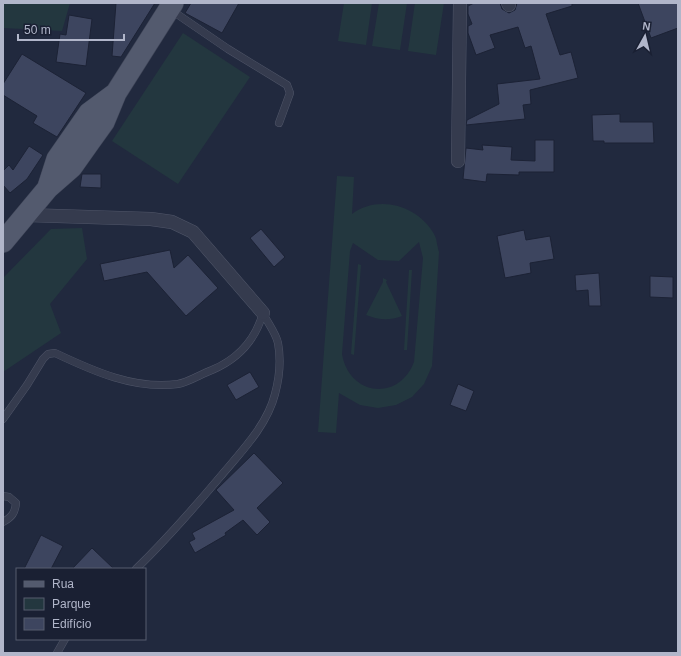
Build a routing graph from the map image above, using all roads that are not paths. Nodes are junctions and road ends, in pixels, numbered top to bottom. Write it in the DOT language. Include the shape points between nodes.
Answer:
graph roads {
  1 [pos="460,3"];
  2 [pos="171,6"];
  3 [pos="279,123"];
  4 [pos="458,161"];
  5 [pos="26,214"];
  6 [pos="3,242"];
  7 [pos="263,314"];
  8 [pos="3,419"];
  9 [pos="3,496"];
  10 [pos="3,522"];
  11 [pos="137,568"];
  12 [pos="64,640"];
  13 [pos="57,653"];
  1 -- 4 [label="street"];
  2 -- 3 [label="lane" via="228,48 287,85 290,93"];
  2 -- 5 [label="main road" via="116,93 89,113 57,159 48,188"];
  5 -- 6 [label="main road"];
  5 -- 7 [label="street" via="172,222 193,232"];
  7 -- 8 [label="lane" via="258,329 244,349 224,365 179,384 148,385 108,376 55,353 48,354"];
  7 -- 11 [label="lane" via="278,342 279,365 275,395 263,420 245,447 206,494"];
  9 -- 10 [label="lane" via="16,503 11,518"];
  12 -- 13 [label="lane"];
}
